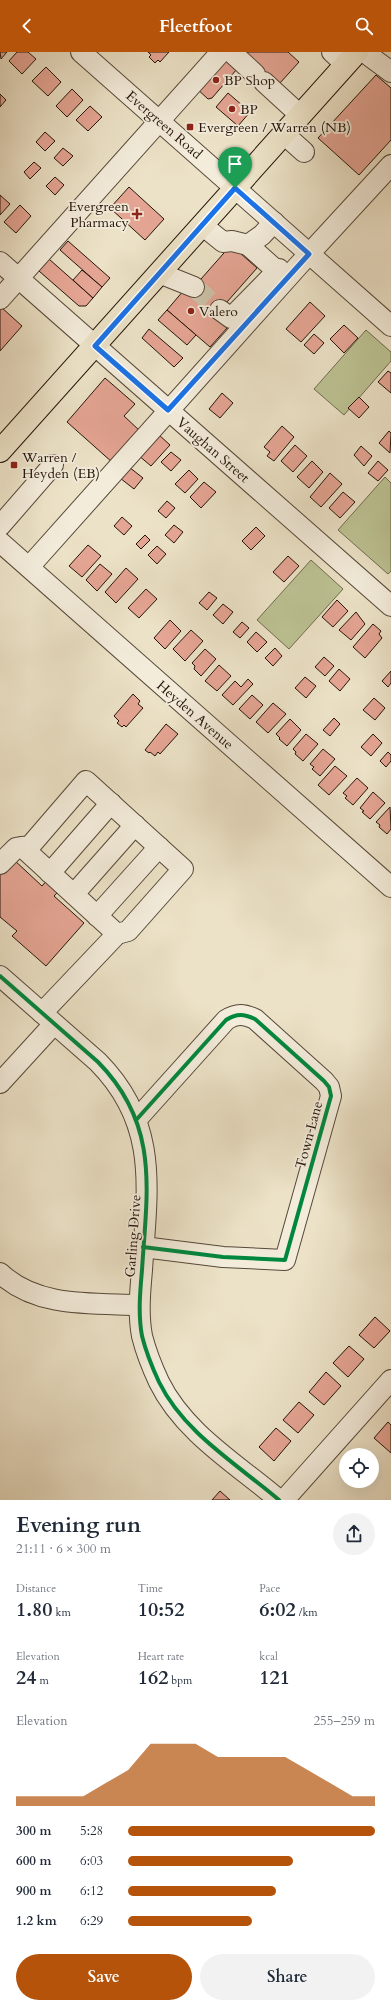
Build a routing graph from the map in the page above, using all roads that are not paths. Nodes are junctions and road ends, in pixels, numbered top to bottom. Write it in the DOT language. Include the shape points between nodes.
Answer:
graph roads {
  1 [pos="80,52"];
  2 [pos="221,52"];
  3 [pos="231,52"];
  4 [pos="364,52"];
  5 [pos="345,56"];
  6 [pos="389,75"];
  7 [pos="300,115"];
  8 [pos="160,122"];
  9 [pos="284,134"];
  10 [pos="304,152"];
  11 [pos="391,165"];
  12 [pos="235,188"];
  13 [pos="274,222"];
  14 [pos="202,225"];
  15 [pos="248,245"];
  16 [pos="305,250"];
  17 [pos="0,262"];
  18 [pos="277,271"];
  19 [pos="159,273"];
  20 [pos="19,279"];
  21 [pos="194,287"];
  22 [pos="0,299"];
  23 [pos="220,310"];
  24 [pos="391,326"];
  25 [pos="95,346"];
  26 [pos="168,410"];
  27 [pos="0,451"];
  28 [pos="53,465"];
  29 [pos="0,526"];
  30 [pos="0,542"];
  31 [pos="28,568"];
  32 [pos="391,606"];
  33 [pos="111,803"];
  34 [pos="135,825"];
  35 [pos="26,846"];
  36 [pos="159,847"];
  37 [pos="0,864"];
  38 [pos="50,873"];
  39 [pos="391,887"];
  40 [pos="74,894"];
  41 [pos="97,916"];
  42 [pos="123,932"];
  43 [pos="0,976"];
  44 [pos="48,1019"];
  45 [pos="0,1083"];
  46 [pos="137,1119"];
  47 [pos="143,1247"];
  48 [pos="0,1273"];
  49 [pos="139,1305"];
  50 [pos="391,1381"];
  51 [pos="279,1500"];
  52 [pos="284,1500"];
  1 -- 8 [label="street, Evergreen Road"];
  2 -- 8 [label="street"];
  3 -- 7 [label="street"];
  4 -- 6 [label="street"];
  5 -- 7 [label="main road"];
  7 -- 9 [label="main road"];
  8 -- 12 [label="street, Evergreen Road"];
  8 -- 20 [label="street"];
  9 -- 10 [label="street"];
  9 -- 12 [label="main road"];
  11 -- 16 [label="street"];
  12 -- 13 [label="street, Evergreen Road"];
  12 -- 14 [label="main road"];
  13 -- 15 [label="street"];
  13 -- 16 [label="street, Evergreen Road"];
  14 -- 15 [label="street" via="223,242 232,241"];
  14 -- 19 [label="main road"];
  15 -- 18 [label="street"];
  16 -- 18 [label="street"];
  16 -- 24 [label="street, Evergreen Road"];
  16 -- 26 [label="street"];
  17 -- 20 [label="street, Vaughan Street"];
  18 -- 23 [label="street" via="231,318"];
  19 -- 21 [label="street"];
  19 -- 25 [label="main road"];
  20 -- 22 [label="street"];
  20 -- 25 [label="street, Vaughan Street"];
  25 -- 26 [label="street, Vaughan Street"];
  25 -- 27 [label="main road"];
  26 -- 31 [label="street"];
  26 -- 32 [label="street, Vaughan Street"];
  28 -- 29 [label="street"];
  30 -- 31 [label="street, Heyden Avenue"];
  31 -- 39 [label="street, Heyden Avenue"];
  33 -- 34 [label="street"];
  33 -- 35 [label="street" via="86,781"];
  33 -- 38 [label="street"];
  34 -- 36 [label="street"];
  34 -- 40 [label="street"];
  35 -- 37 [label="street" via="16,848"];
  35 -- 38 [label="street"];
  36 -- 41 [label="street"];
  36 -- 42 [label="street" via="183,869"];
  38 -- 40 [label="street"];
  40 -- 41 [label="street"];
  41 -- 42 [label="street"];
  42 -- 44 [label="street"];
  43 -- 44 [label="street, Garling Drive"];
  44 -- 45 [label="street"];
  44 -- 46 [label="street, Garling Drive" via="108,1073 123,1093"];
  46 -- 47 [label="street, Garling Drive" via="144,1146 147,1178"];
  46 -- 47 [label="street, Town Lane" via="226,1020 237,1014 255,1019 324,1080 331,1096 285,1260 223,1257"];
  47 -- 49 [label="street, Garling Drive"];
  48 -- 49 [label="street" via="15,1285 40,1297"];
  49 -- 51 [label="street, Garling Drive" via="142,1336 148,1357 159,1383 174,1407 200,1436"];
  50 -- 52 [label="street"];
}
